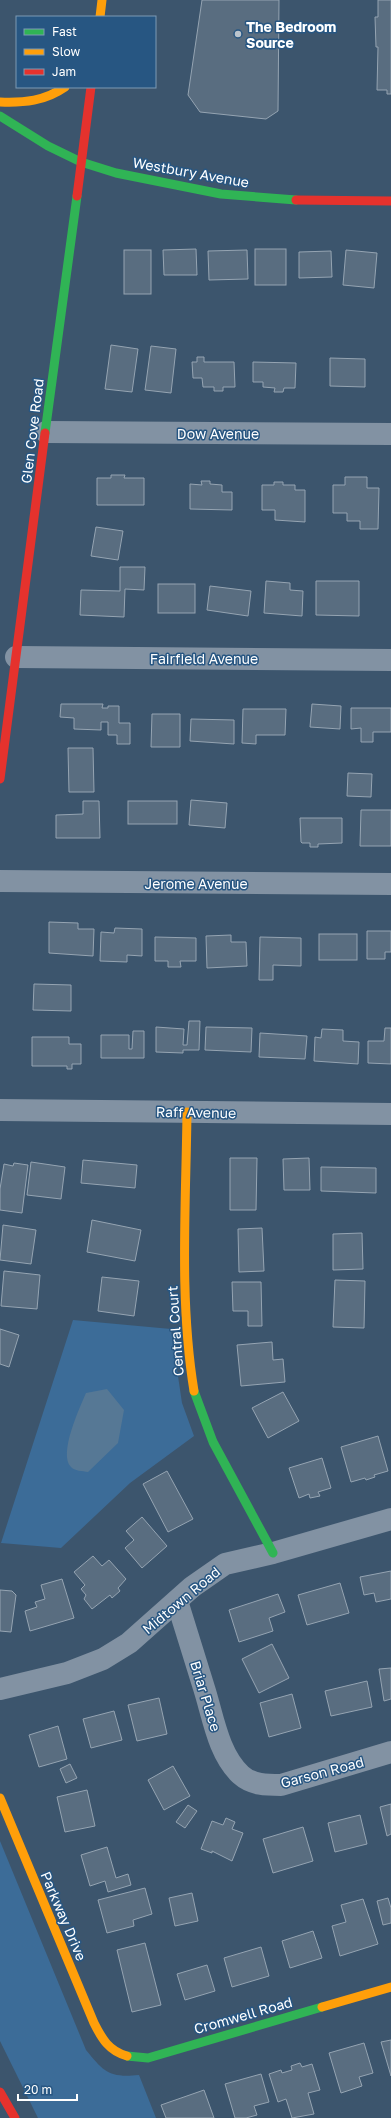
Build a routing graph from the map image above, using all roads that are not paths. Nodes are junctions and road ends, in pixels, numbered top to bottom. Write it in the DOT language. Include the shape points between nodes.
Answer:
graph roads {
  1 [pos="102,0"];
  2 [pos="100,16"];
  3 [pos="64,88"];
  4 [pos="91,88"];
  5 [pos="0,102"];
  6 [pos="0,116"];
  7 [pos="81,162"];
  8 [pos="391,201"];
  9 [pos="46,432"];
  10 [pos="391,434"];
  11 [pos="16,657"];
  12 [pos="391,660"];
  13 [pos="0,779"];
  14 [pos="0,882"];
  15 [pos="391,884"];
  16 [pos="0,1110"];
  17 [pos="187,1112"];
  18 [pos="391,1114"];
  19 [pos="391,1519"];
  20 [pos="273,1553"];
  21 [pos="177,1601"];
  22 [pos="0,1689"];
  23 [pos="391,1752"];
  24 [pos="252,1782"];
  25 [pos="0,1798"];
  26 [pos="391,1987"];
  27 [pos="105,2044"];
  28 [pos="0,2088"];
  29 [pos="2,2094"];
  30 [pos="15,2118"];
  1 -- 2 [label="main road"];
  3 -- 5 [label="main road" via="54,96 27,103"];
  4 -- 7 [label="main road, Glen Cove Road"];
  6 -- 7 [label="main road, Westbury Avenue" via="48,146"];
  7 -- 8 [label="main road, Westbury Avenue" via="116,173 221,194 294,200"];
  7 -- 9 [label="main road, Glen Cove Road"];
  9 -- 10 [label="street, Dow Avenue"];
  9 -- 11 [label="main road, Glen Cove Road"];
  11 -- 12 [label="street, Fairfield Avenue"];
  11 -- 13 [label="main road, Glen Cove Road"];
  14 -- 15 [label="street, Jerome Avenue"];
  16 -- 17 [label="street, Raff Avenue"];
  17 -- 18 [label="street, Raff Avenue"];
  17 -- 20 [label="main road, Central Court" via="186,1304 188,1356 194,1392 212,1442"];
  19 -- 20 [label="street, Midtown Road"];
  20 -- 21 [label="street, Midtown Road" via="225,1564"];
  21 -- 22 [label="street, Midtown Road" via="130,1643 103,1659 67,1673"];
  21 -- 24 [label="street, Briar Place" via="219,1737 230,1762 241,1775"];
  23 -- 24 [label="street, Garson Road" via="281,1785 264,1786"];
  25 -- 27 [label="main road, Parkway Drive"];
  26 -- 27 [label="main road, Cromwell Road" via="148,2058 127,2058"];
  28 -- 29 [label="main road"];
  29 -- 30 [label="main road"];
}
